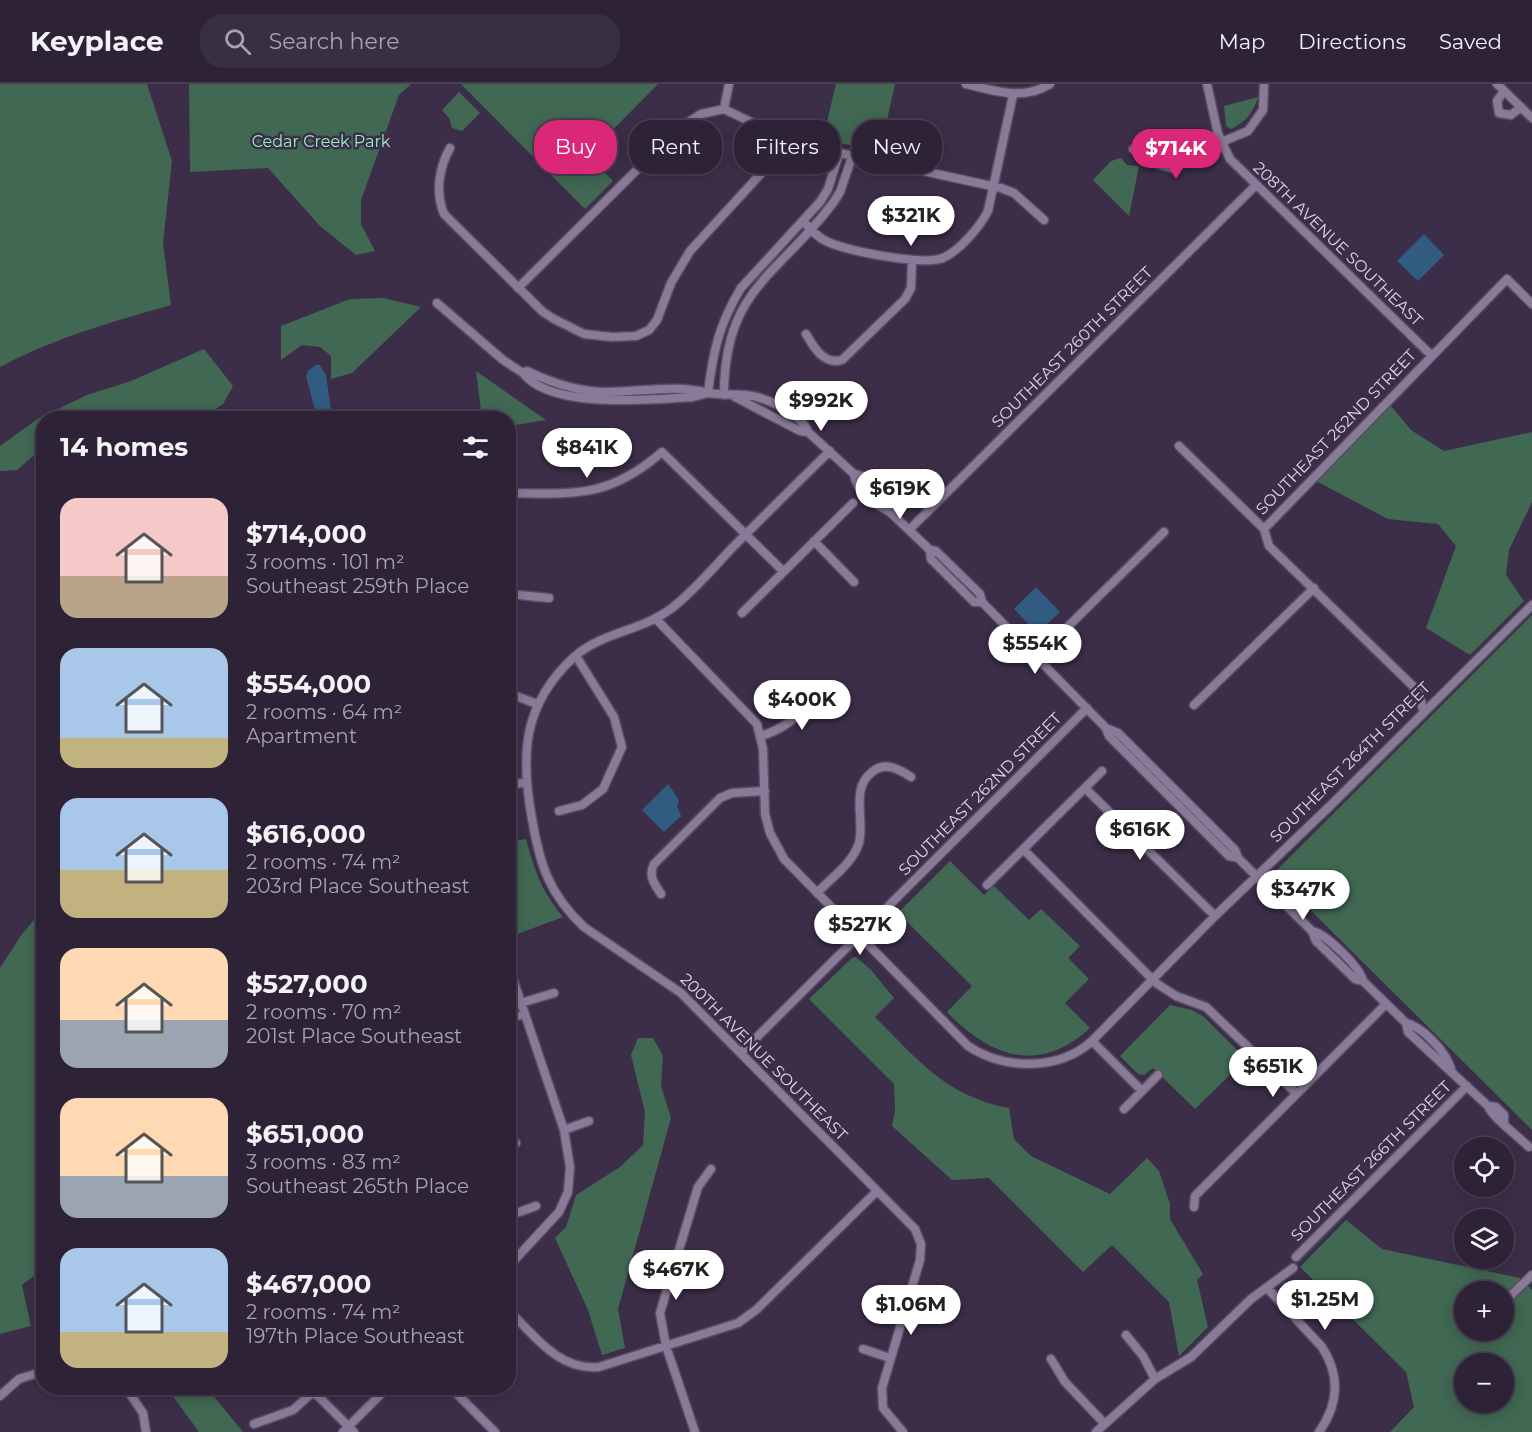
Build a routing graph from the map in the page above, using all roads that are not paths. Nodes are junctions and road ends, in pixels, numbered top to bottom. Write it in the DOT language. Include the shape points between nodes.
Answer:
graph roads {
  1 [pos="729,84"];
  2 [pos="966,84"];
  3 [pos="1050,84"];
  4 [pos="1207,84"];
  5 [pos="1264,84"];
  6 [pos="1497,84"];
  7 [pos="1504,91"];
  8 [pos="1013,95"];
  9 [pos="1521,107"];
  10 [pos="724,109"];
  11 [pos="1532,118"];
  12 [pos="745,120"];
  13 [pos="1222,144"];
  14 [pos="450,148"];
  15 [pos="1133,149"];
  16 [pos="840,154"];
  17 [pos="852,157"];
  18 [pos="760,174"];
  19 [pos="833,174"];
  20 [pos="933,174"];
  21 [pos="1256,185"];
  22 [pos="995,187"];
  23 [pos="1044,220"];
  24 [pos="803,221"];
  25 [pos="810,229"];
  26 [pos="912,261"];
  27 [pos="518,288"];
  28 [pos="437,303"];
  29 [pos="1532,304"];
  30 [pos="806,334"];
  31 [pos="1431,355"];
  32 [pos="708,393"];
  33 [pos="724,395"];
  34 [pos="1179,446"];
  35 [pos="830,451"];
  36 [pos="516,493"];
  37 [pos="853,502"];
  38 [pos="1264,529"];
  39 [pos="909,530"];
  40 [pos="1164,532"];
  41 [pos="746,534"];
  42 [pos="814,542"];
  43 [pos="783,572"];
  44 [pos="855,582"];
  45 [pos="1314,588"];
  46 [pos="516,595"];
  47 [pos="549,598"];
  48 [pos="1532,605"];
  49 [pos="742,613"];
  50 [pos="656,619"];
  51 [pos="576,656"];
  52 [pos="1036,658"];
  53 [pos="828,694"];
  54 [pos="516,696"];
  55 [pos="537,704"];
  56 [pos="1194,705"];
  57 [pos="1087,708"];
  58 [pos="1423,710"];
  59 [pos="761,736"];
  60 [pos="1102,771"];
  61 [pos="911,777"];
  62 [pos="525,783"];
  63 [pos="516,784"];
  64 [pos="1085,788"];
  65 [pos="765,791"];
  66 [pos="559,811"];
  67 [pos="1023,849"];
  68 [pos="1256,876"];
  69 [pos="987,885"];
  70 [pos="817,893"];
  71 [pos="661,894"];
  72 [pos="1215,916"];
  73 [pos="859,936"];
  74 [pos="1153,979"];
  75 [pos="516,988"];
  76 [pos="554,993"];
  77 [pos="521,1003"];
  78 [pos="1386,1004"];
  79 [pos="524,1014"];
  80 [pos="516,1016"];
  81 [pos="1092,1041"];
  82 [pos="741,1053"];
  83 [pos="1158,1075"];
  84 [pos="1467,1086"];
  85 [pos="1142,1091"];
  86 [pos="1296,1093"];
  87 [pos="1124,1110"];
  88 [pos="589,1121"];
  89 [pos="564,1130"];
  90 [pos="1531,1150"];
  91 [pos="711,1169"];
  92 [pos="877,1191"];
  93 [pos="536,1206"];
  94 [pos="1194,1207"];
  95 [pos="516,1213"];
  96 [pos="1296,1257"];
  97 [pos="516,1259"];
  98 [pos="1293,1268"];
  99 [pos="1532,1275"];
  100 [pos="1267,1288"];
  101 [pos="1514,1292"];
  102 [pos="909,1298"];
  103 [pos="932,1304"];
  104 [pos="516,1318"];
  105 [pos="1126,1335"];
  106 [pos="666,1346"];
  107 [pos="863,1349"];
  108 [pos="890,1358"];
  109 [pos="1051,1359"];
  110 [pos="36,1374"];
  111 [pos="1155,1379"];
  112 [pos="131,1395"];
  113 [pos="307,1395"];
  114 [pos="316,1395"];
  115 [pos="380,1395"];
  116 [pos="458,1395"];
  117 [pos="0,1396"];
  118 [pos="1104,1423"];
  119 [pos="254,1424"];
  120 [pos="348,1430"];
  121 [pos="146,1432"];
  122 [pos="495,1432"];
  123 [pos="695,1432"];
  124 [pos="903,1432"];
  125 [pos="1096,1432"];
  126 [pos="1319,1432"];
  1 -- 10 [label="street"];
  2 -- 8 [label="street"];
  3 -- 8 [label="street"];
  4 -- 13 [label="street, 208TH AVENUE SOUTHEAST"];
  5 -- 13 [label="street" via="1260,116 1248,131"];
  6 -- 7 [label="street"];
  7 -- 9 [label="street"];
  7 -- 9 [label="street" via="1497,101 1499,112 1511,115"];
  8 -- 22 [label="street"];
  9 -- 11 [label="street"];
  10 -- 12 [label="street"];
  10 -- 27 [label="street" via="701,114 679,128"];
  13 -- 15 [label="street" via="1200,150 1171,168"];
  13 -- 21 [label="street, 208TH AVENUE SOUTHEAST" via="1230,159"];
  14 -- 27 [label="street" via="441,166 439,203 444,214"];
  16 -- 17 [label="street"];
  17 -- 25 [label="street" via="840,192"];
  18 -- 27 [label="street" via="690,251 649,330 636,336 584,334 543,312"];
  19 -- 24 [label="street" via="828,189"];
  20 -- 22 [label="street"];
  21 -- 31 [label="street, 208TH AVENUE SOUTHEAST"];
  21 -- 39 [label="street, SOUTHEAST 260TH STREET"];
  22 -- 23 [label="street" via="1014,193"];
  22 -- 26 [label="street" via="984,219 951,253 932,261"];
  24 -- 25 [label="street"];
  24 -- 32 [label="street" via="753,273 731,304 713,349"];
  25 -- 26 [label="street" via="830,243"];
  25 -- 33 [label="street" via="746,301 728,342"];
  26 -- 30 [label="street" via="911,288 905,299 842,360 827,359"];
  28 -- 32 [label="street" via="503,360 542,386 598,400 693,397"];
  29 -- 31 [label="street, SOUTHEAST 262ND STREET" via="1507,279"];
  31 -- 38 [label="street, SOUTHEAST 262ND STREET"];
  32 -- 33 [label="street"];
  33 -- 35 [label="street" via="808,432"];
  34 -- 38 [label="street"];
  35 -- 39 [label="street" via="854,474 855,483"];
  35 -- 41 [label="street, 200TH AVENUE SOUTHEAST"];
  36 -- 41 [label="street" via="562,494 608,487 644,468 662,452"];
  37 -- 42 [label="street"];
  38 -- 45 [label="street" via="1269,546"];
  39 -- 52 [label="street" via="980,594 982,602"];
  40 -- 52 [label="street"];
  41 -- 43 [label="street"];
  41 -- 50 [label="street, 200TH AVENUE SOUTHEAST" via="685,597"];
  42 -- 43 [label="street"];
  42 -- 44 [label="street"];
  43 -- 49 [label="street"];
  45 -- 56 [label="street"];
  45 -- 58 [label="street" via="1419,692"];
  46 -- 47 [label="street"];
  48 -- 58 [label="street, SOUTHEAST 264TH STREET"];
  50 -- 51 [label="street, 200TH AVENUE SOUTHEAST" via="595,643"];
  50 -- 59 [label="street" via="749,713"];
  51 -- 55 [label="street, 200TH AVENUE SOUTHEAST" via="554,678"];
  51 -- 66 [label="street" via="614,717 622,747 603,789 582,805"];
  52 -- 57 [label="street"];
  53 -- 59 [label="street" via="790,724"];
  54 -- 55 [label="street"];
  55 -- 62 [label="street, 200TH AVENUE SOUTHEAST" via="524,760"];
  57 -- 68 [label="street" via="1127,741"];
  57 -- 73 [label="street, SOUTHEAST 262ND STREET"];
  58 -- 68 [label="street, SOUTHEAST 264TH STREET"];
  59 -- 65 [label="street, SOUTHEAST 264TH STREET"];
  60 -- 64 [label="street"];
  61 -- 70 [label="street" via="888,766 876,769 864,779 859,794 859,842 847,863"];
  62 -- 63 [label="street"];
  62 -- 82 [label="street, 200TH AVENUE SOUTHEAST" via="544,872 566,909 584,927 670,983"];
  64 -- 67 [label="street"];
  64 -- 72 [label="street"];
  65 -- 70 [label="street, SOUTHEAST 264TH STREET" via="765,814 776,846"];
  65 -- 71 [label="street" via="732,793 716,802 654,864 651,878"];
  67 -- 69 [label="street"];
  67 -- 74 [label="street"];
  68 -- 72 [label="street, SOUTHEAST 264TH STREET"];
  68 -- 78 [label="street" via="1312,931 1321,932"];
  70 -- 73 [label="street, SOUTHEAST 264TH STREET"];
  72 -- 74 [label="street, SOUTHEAST 264TH STREET"];
  73 -- 81 [label="street, SOUTHEAST 264TH STREET" via="968,1046 990,1057 1021,1064 1056,1060"];
  73 -- 82 [label="street, SOUTHEAST 262ND STREET"];
  74 -- 81 [label="street, SOUTHEAST 264TH STREET"];
  74 -- 86 [label="street" via="1164,989 1216,1014"];
  75 -- 77 [label="street"];
  76 -- 77 [label="street"];
  77 -- 79 [label="street"];
  78 -- 84 [label="street" via="1406,1023 1415,1025 1448,1059 1450,1069"];
  78 -- 86 [label="street"];
  79 -- 80 [label="street"];
  79 -- 89 [label="street"];
  81 -- 85 [label="street"];
  82 -- 92 [label="street, 200TH AVENUE SOUTHEAST"];
  83 -- 85 [label="street"];
  84 -- 90 [label="street" via="1488,1106 1496,1107 1504,1115 1504,1122"];
  84 -- 96 [label="street, SOUTHEAST 266TH STREET"];
  85 -- 87 [label="street"];
  86 -- 94 [label="street" via="1195,1196"];
  88 -- 89 [label="street"];
  89 -- 97 [label="street" via="570,1181 563,1204 550,1225"];
  91 -- 106 [label="street" via="698,1187 661,1306"];
  92 -- 102 [label="street, 200TH AVENUE SOUTHEAST" via="915,1229 921,1244"];
  92 -- 106 [label="street" via="756,1310 738,1323"];
  93 -- 95 [label="street"];
  98 -- 100 [label="street, SOUTHEAST 266TH STREET"];
  99 -- 101 [label="street"];
  100 -- 111 [label="street, SOUTHEAST 266TH STREET" via="1191,1357"];
  100 -- 126 [label="street" via="1322,1347 1333,1371 1335,1393 1328,1418"];
  102 -- 103 [label="street"];
  102 -- 108 [label="street"];
  104 -- 106 [label="street" via="551,1351 580,1368 599,1367"];
  105 -- 111 [label="street"];
  106 -- 123 [label="street"];
  107 -- 108 [label="street"];
  108 -- 124 [label="street" via="882,1402 886,1413"];
  109 -- 118 [label="street" via="1065,1382"];
  110 -- 117 [label="street" via="20,1379"];
  111 -- 118 [label="street, SOUTHEAST 266TH STREET"];
  112 -- 121 [label="street" via="143,1413"];
  113 -- 119 [label="street" via="293,1410"];
  114 -- 120 [label="street"];
  115 -- 120 [label="street"];
  116 -- 122 [label="street"];
  118 -- 125 [label="street, SOUTHEAST 266TH STREET"];
}
